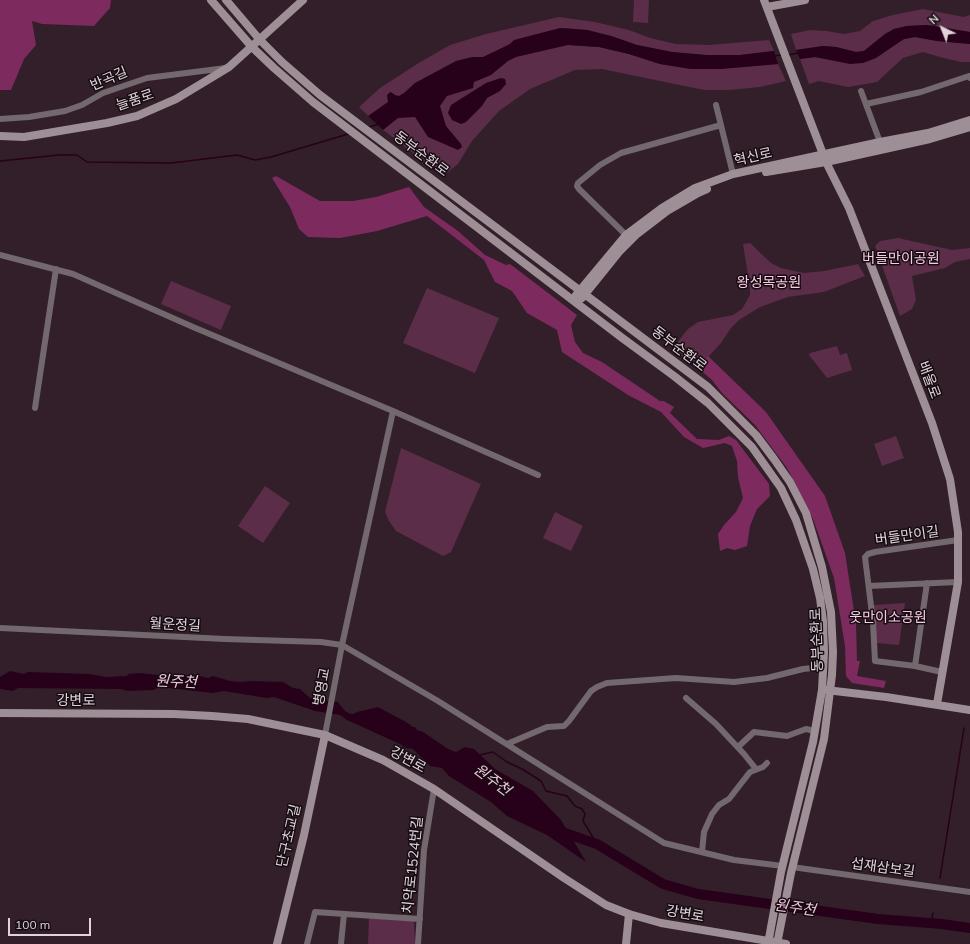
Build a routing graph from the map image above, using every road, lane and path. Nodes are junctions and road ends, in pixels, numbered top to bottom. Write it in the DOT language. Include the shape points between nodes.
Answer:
graph roads {
  1 [pos="211,0"];
  2 [pos="226,0"];
  3 [pos="303,0"];
  4 [pos="805,0"];
  5 [pos="765,3"];
  6 [pos="260,40"];
  7 [pos="252,47"];
  8 [pos="229,67"];
  9 [pos="970,78"];
  10 [pos="861,91"];
  11 [pos="866,104"];
  12 [pos="716,105"];
  13 [pos="0,119"];
  14 [pos="970,120"];
  15 [pos="721,125"];
  16 [pos="970,127"];
  17 [pos="0,136"];
  18 [pos="880,142"];
  19 [pos="824,158"];
  20 [pos="733,176"];
  21 [pos="626,235"];
  22 [pos="0,254"];
  23 [pos="56,269"];
  24 [pos="582,293"];
  25 [pos="575,302"];
  26 [pos="35,408"];
  27 [pos="393,411"];
  28 [pos="538,475"];
  29 [pos="958,540"];
  30 [pos="958,582"];
  31 [pos="927,583"];
  32 [pos="869,586"];
  33 [pos="0,628"];
  34 [pos="342,645"];
  35 [pos="915,666"];
  36 [pos="823,667"];
  37 [pos="942,672"];
  38 [pos="822,690"];
  39 [pos="830,691"];
  40 [pos="686,698"];
  41 [pos="937,704"];
  42 [pos="970,710"];
  43 [pos="0,713"];
  44 [pos="326,731"];
  45 [pos="815,731"];
  46 [pos="507,744"];
  47 [pos="738,747"];
  48 [pos="767,762"];
  49 [pos="756,769"];
  50 [pos="434,789"];
  51 [pos="702,852"];
  52 [pos="782,869"];
  53 [pos="792,870"];
  54 [pos="970,892"];
  55 [pos="344,914"];
  56 [pos="629,914"];
  57 [pos="420,919"];
  58 [pos="773,941"];
  59 [pos="277,944"];
  60 [pos="307,944"];
  61 [pos="341,944"];
  62 [pos="418,944"];
  63 [pos="626,944"];
  64 [pos="786,944"];
  1 -- 7 [label="street, 동부순환로"];
  2 -- 6 [label="street, 동부순환로"];
  3 -- 6 [label="street, 늘품로"];
  4 -- 5 [label="street"];
  5 -- 19 [label="street, 배울로"];
  6 -- 7 [label="street, 늘품로"];
  6 -- 24 [label="street, 동부순환로" via="320,95"];
  7 -- 8 [label="street, 늘품로"];
  7 -- 25 [label="street, 동부순환로" via="313,102"];
  8 -- 13 [label="street, 반곡길" via="147,78 109,90 65,111"];
  8 -- 17 [label="street, 늘품로" via="176,99 137,116 24,137"];
  9 -- 11 [label="street" via="969,76 921,92"];
  10 -- 11 [label="street"];
  11 -- 18 [label="street"];
  12 -- 15 [label="street"];
  14 -- 18 [label="street, 혁신로" via="928,133"];
  15 -- 20 [label="street"];
  15 -- 21 [label="street" via="621,153 600,165 578,183 579,189"];
  16 -- 19 [label="street, 혁신로" via="930,139"];
  18 -- 19 [label="street, 혁신로"];
  19 -- 20 [label="street, 혁신로"];
  19 -- 29 [label="street, 배울로" via="849,208 932,423 950,478"];
  20 -- 21 [label="street, 혁신로" via="695,188 672,201"];
  20 -- 24 [label="street, 혁신로" via="667,211 642,230"];
  21 -- 24 [label="street, 혁신로"];
  22 -- 23 [label="street"];
  23 -- 26 [label="street"];
  23 -- 27 [label="street"];
  24 -- 25 [label="street"];
  24 -- 39 [label="street, 동부순환로" via="708,387 756,436 781,468 806,513 822,567 832,635"];
  25 -- 36 [label="street, 동부순환로" via="708,403 752,447 773,475 796,520 813,569 823,621"];
  27 -- 28 [label="street"];
  27 -- 34 [label="street"];
  29 -- 30 [label="street, 배울로"];
  29 -- 32 [label="street, 버들만이길" via="868,554 865,557"];
  30 -- 31 [label="street"];
  30 -- 37 [label="street, 배울로"];
  31 -- 32 [label="street"];
  31 -- 35 [label="street"];
  32 -- 35 [label="street, 버들만이길" via="875,661"];
  33 -- 34 [label="street, 월운정길"];
  34 -- 44 [label="street, 병영교"];
  34 -- 46 [label="street"];
  35 -- 37 [label="street, 버들만이길"];
  36 -- 38 [label="street, 동부순환로"];
  36 -- 46 [label="street" via="734,682 676,678 607,683 591,691 564,726 547,728"];
  37 -- 41 [label="street, 배울로"];
  38 -- 39 [label="street"];
  38 -- 45 [label="street, 동부순환로"];
  39 -- 41 [label="street"];
  39 -- 53 [label="street, 동부순환로" via="824,739"];
  40 -- 47 [label="street"];
  41 -- 42 [label="street"];
  43 -- 44 [label="street, 강변로" via="212,716"];
  44 -- 50 [label="street, 강변로"];
  44 -- 59 [label="street, 단구초교길"];
  45 -- 47 [label="street" via="806,729 787,736 754,732"];
  45 -- 52 [label="street, 동부순환로"];
  46 -- 51 [label="street" via="664,843"];
  47 -- 49 [label="street"];
  48 -- 49 [label="street" via="763,767"];
  49 -- 51 [label="street" via="750,772 729,799 719,805 712,814 704,832"];
  50 -- 56 [label="street, 강변로" via="582,890 606,905"];
  50 -- 57 [label="street, 치악로1524번길" via="424,850"];
  51 -- 52 [label="street"];
  52 -- 53 [label="street"];
  52 -- 58 [label="street, 동부순환로"];
  53 -- 54 [label="street, 섭재삼보길"];
  53 -- 58 [label="street, 동부순환로"];
  55 -- 57 [label="street"];
  55 -- 60 [label="street" via="315,912"];
  55 -- 61 [label="street"];
  56 -- 58 [label="street, 강변로" via="661,923"];
  56 -- 63 [label="street"];
  57 -- 62 [label="street, 치악로1524번길"];
  58 -- 64 [label="street, 강변로"];
}
